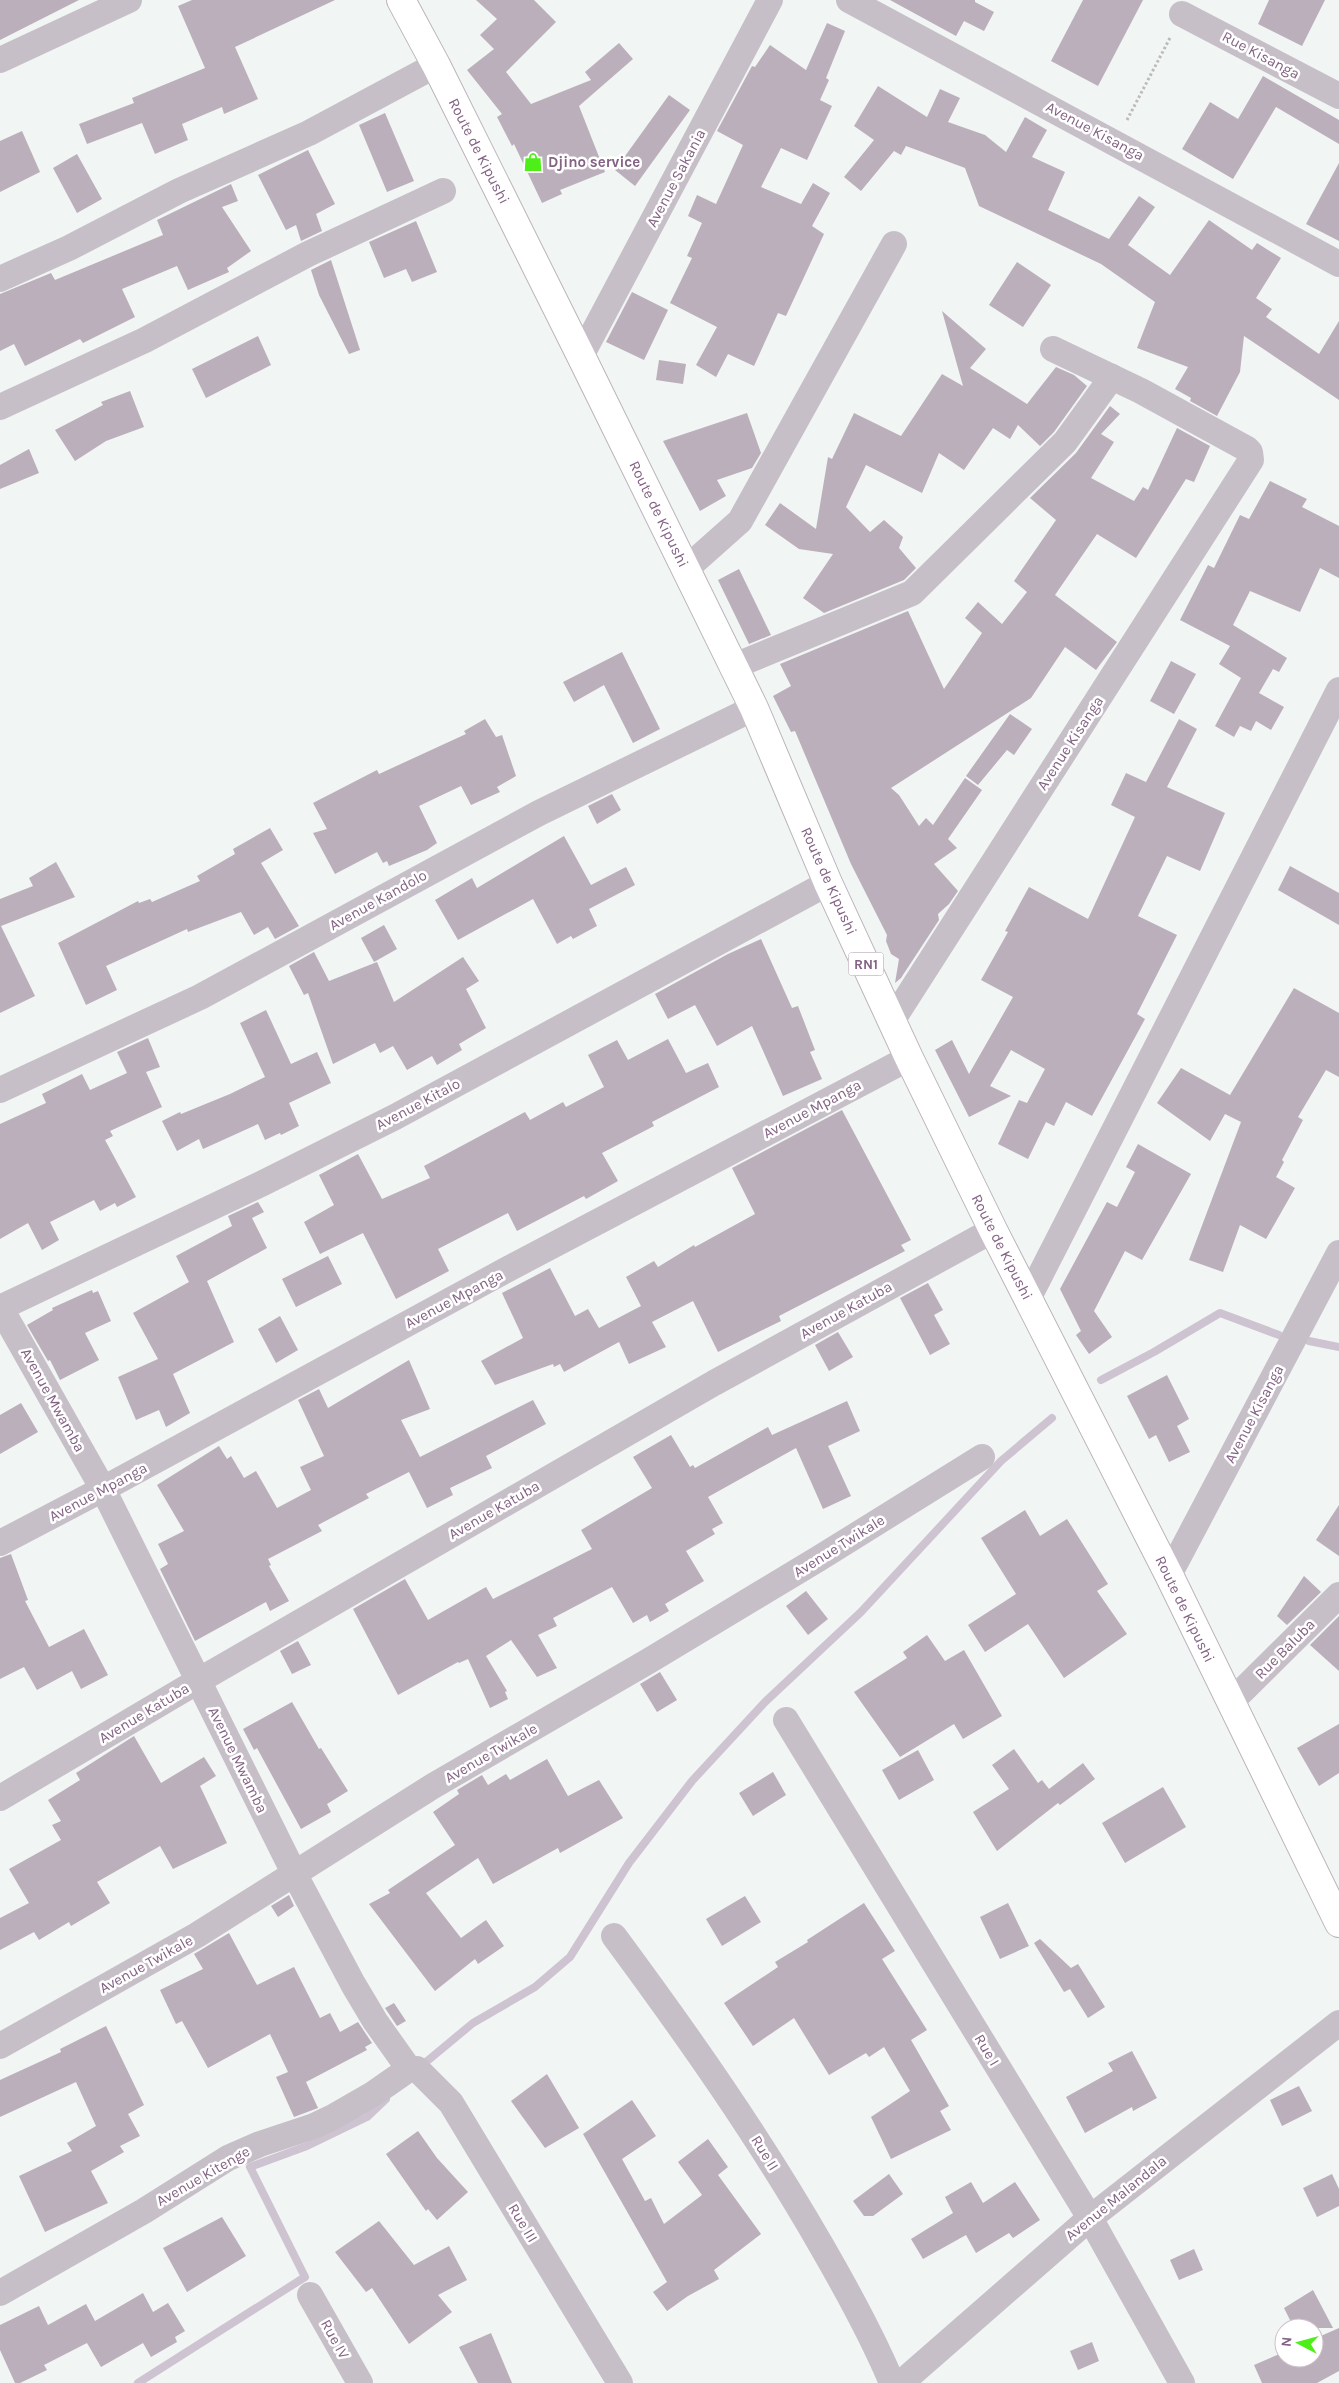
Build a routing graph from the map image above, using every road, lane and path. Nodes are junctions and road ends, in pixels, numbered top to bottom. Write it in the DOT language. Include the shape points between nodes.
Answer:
graph roads {
  1 [pos="129,0"];
  2 [pos="401,0"];
  3 [pos="770,0"];
  4 [pos="849,0"];
  5 [pos="1182,14"];
  6 [pos="0,60"];
  7 [pos="436,65"];
  8 [pos="1339,96"];
  9 [pos="1116,142"];
  10 [pos="443,192"];
  11 [pos="894,244"];
  12 [pos="1339,264"];
  13 [pos="0,279"];
  14 [pos="1053,349"];
  15 [pos="581,356"];
  16 [pos="1112,377"];
  17 [pos="0,408"];
  18 [pos="686,569"];
  19 [pos="732,668"];
  20 [pos="1339,690"];
  21 [pos="754,708"];
  22 [pos="828,883"];
  23 [pos="892,1021"];
  24 [pos="909,1058"];
  25 [pos="0,1090"];
  26 [pos="993,1230"];
  27 [pos="1339,1253"];
  28 [pos="1028,1299"];
  29 [pos="0,1308"];
  30 [pos="982,1457"];
  31 [pos="103,1490"];
  32 [pos="0,1543"];
  33 [pos="1169,1575"];
  34 [pos="1339,1595"];
  35 [pos="198,1681"];
  36 [pos="1231,1702"];
  37 [pos="786,1720"];
  38 [pos="0,1798"];
  39 [pos="295,1875"];
  40 [pos="1339,1923"];
  41 [pos="614,1936"];
  42 [pos="1339,2023"];
  43 [pos="0,2046"];
  44 [pos="413,2069"];
  45 [pos="1090,2218"];
  46 [pos="0,2293"];
  47 [pos="310,2295"];
  48 [pos="360,2383"];
  49 [pos="620,2383"];
  50 [pos="892,2383"];
  51 [pos="901,2383"];
  52 [pos="1182,2383"];
  1 -- 6 [label="street"];
  2 -- 7 [label="highway, Route de Kipushi / RN1"];
  3 -- 15 [label="street, Avenue Sakania"];
  4 -- 9 [label="street, Avenue Kisanga"];
  5 -- 8 [label="street, Rue Kisanga"];
  5 -- 9 [label="path"];
  7 -- 13 [label="street" via="309,133 179,191 69,248"];
  7 -- 15 [label="highway, Route de Kipushi / RN1"];
  9 -- 12 [label="street, Avenue Kisanga"];
  10 -- 17 [label="street" via="308,254 145,340"];
  11 -- 18 [label="street" via="740,521"];
  14 -- 16 [label="street"];
  15 -- 18 [label="highway, Route de Kipushi / RN1"];
  16 -- 19 [label="street" via="1064,442 912,593"];
  16 -- 23 [label="street, Avenue Kisanga" via="1247,449 1252,456 1250,465"];
  18 -- 19 [label="highway, Route de Kipushi / RN1"];
  19 -- 21 [label="highway, Route de Kipushi / RN1"];
  20 -- 28 [label="street"];
  21 -- 22 [label="highway, Route de Kipushi / RN1"];
  21 -- 25 [label="street, Avenue Kandolo" via="539,813 200,996"];
  22 -- 23 [label="highway, Route de Kipushi / RN1"];
  22 -- 29 [label="street, Avenue Kitalo" via="395,1117"];
  23 -- 24 [label="highway, Route de Kipushi / RN1"];
  24 -- 26 [label="highway, Route de Kipushi / RN1"];
  24 -- 31 [label="street, Avenue Mpanga" via="517,1265"];
  26 -- 28 [label="highway, Route de Kipushi / RN1"];
  26 -- 35 [label="street, Avenue Katuba" via="714,1383"];
  27 -- 33 [label="street, Avenue Kisanga"];
  28 -- 33 [label="highway, Route de Kipushi / RN1"];
  29 -- 31 [label="street, Avenue Mwamba"];
  30 -- 39 [label="street, Avenue Twikale" via="664,1652 433,1786"];
  31 -- 32 [label="street, Avenue Mpanga"];
  31 -- 35 [label="street, Avenue Mwamba"];
  33 -- 36 [label="highway, Route de Kipushi / RN1"];
  34 -- 36 [label="street, Rue Baluba"];
  35 -- 38 [label="street, Avenue Katuba"];
  35 -- 39 [label="street, Avenue Mwamba"];
  36 -- 40 [label="highway, Route de Kipushi / RN1"];
  37 -- 45 [label="street, Rue I"];
  39 -- 43 [label="street, Avenue Twikale" via="197,1936"];
  39 -- 44 [label="street, Avenue Mwamba" via="375,2021"];
  41 -- 50 [label="street, Rue II" via="702,2056 794,2200 863,2318"];
  42 -- 45 [label="street, Avenue Malandala"];
  44 -- 46 [label="street, Avenue Kitenge" via="333,2117 228,2158 144,2211"];
  44 -- 49 [label="street, Rue III" via="451,2103"];
  45 -- 51 [label="street, Avenue Malandala"];
  45 -- 52 [label="street, Rue I"];
  47 -- 48 [label="street, Rue IV"];
}
